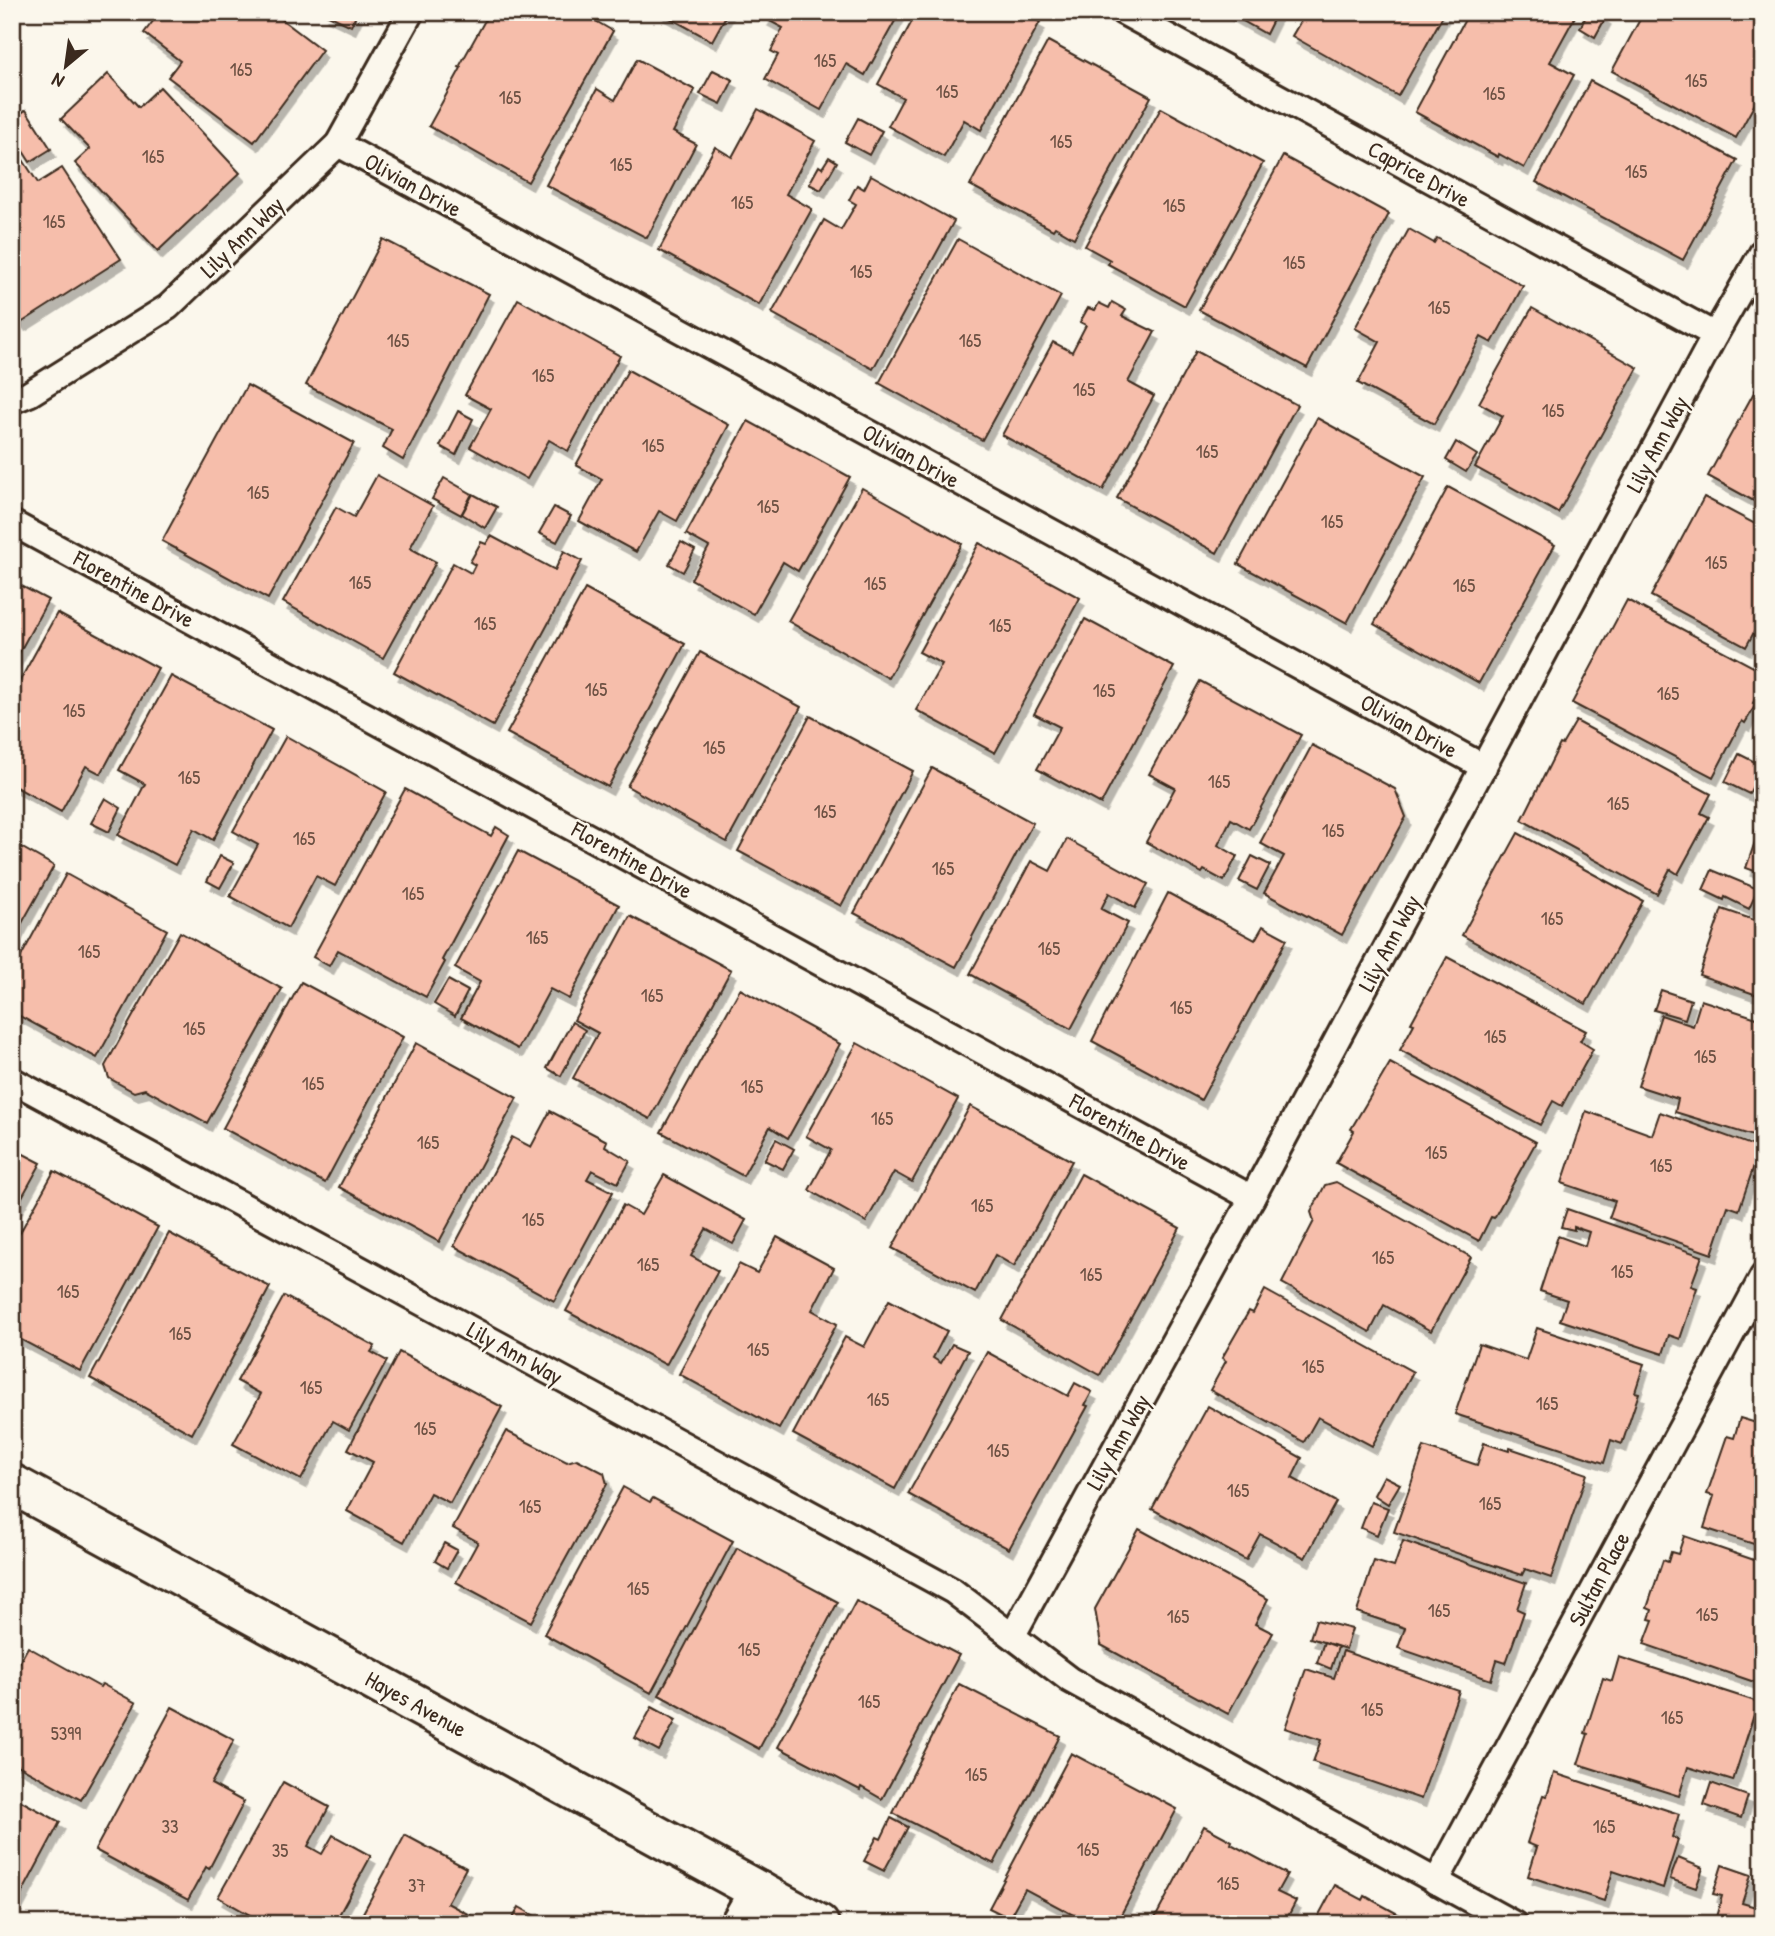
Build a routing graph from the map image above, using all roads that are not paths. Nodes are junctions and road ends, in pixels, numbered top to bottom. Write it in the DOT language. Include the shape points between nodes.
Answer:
graph roads {
  1 [pos="411,12"];
  2 [pos="1123,12"];
  3 [pos="338,144"];
  4 [pos="1763,251"];
  5 [pos="1716,335"];
  6 [pos="12,401"];
  7 [pos="12,523"];
  8 [pos="1484,767"];
  9 [pos="12,1080"];
  10 [pos="1252,1198"];
  11 [pos="1763,1276"];
  12 [pos="12,1484"];
  13 [pos="1013,1635"];
  14 [pos="1436,1882"];
  15 [pos="758,1891"];
  16 [pos="740,1924"];
  17 [pos="820,1924"];
  18 [pos="1514,1924"];
  1 -- 3 [label="lane, Lily Ann Way"];
  2 -- 5 [label="lane, Caprice Drive"];
  3 -- 6 [label="lane, Lily Ann Way" via="168,307"];
  3 -- 8 [label="lane, Olivian Drive"];
  4 -- 5 [label="lane, Lily Ann Way"];
  5 -- 8 [label="lane, Lily Ann Way"];
  7 -- 10 [label="lane, Florentine Drive"];
  8 -- 10 [label="lane, Lily Ann Way"];
  9 -- 13 [label="lane, Lily Ann Way" via="953,1591"];
  10 -- 13 [label="lane, Lily Ann Way"];
  11 -- 14 [label="lane, Sultan Place"];
  12 -- 15 [label="street, Hayes Avenue"];
  13 -- 14 [label="lane, Lily Ann Way" via="1070,1680"];
  14 -- 18 [label="lane, Lily Ann Way"];
  15 -- 16 [label="street"];
  15 -- 17 [label="street, Hayes Avenue"];
}
